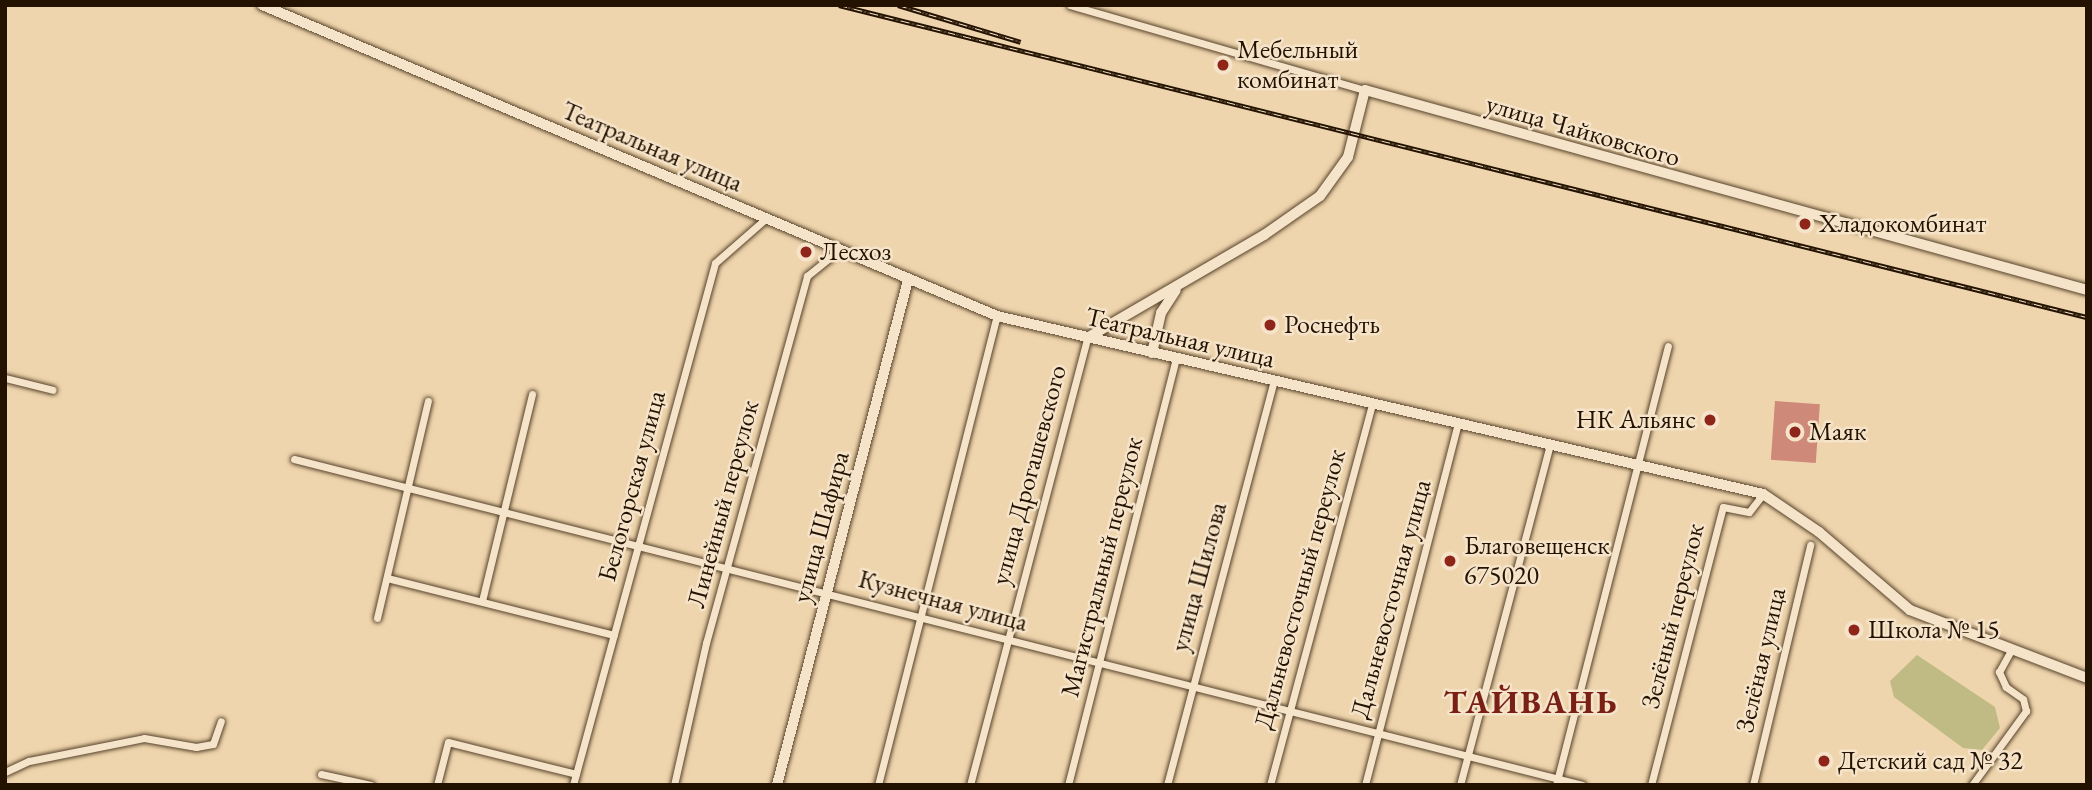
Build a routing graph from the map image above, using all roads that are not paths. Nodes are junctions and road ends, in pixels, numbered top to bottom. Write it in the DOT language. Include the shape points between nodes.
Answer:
graph roads {
  1 [pos="262,5"];
  2 [pos="1070,5"];
  3 [pos="1365,90"];
  4 [pos="765,219"];
  5 [pos="839,250"];
  6 [pos="908,280"];
  7 [pos="1179,286"];
  8 [pos="2087,290"];
  9 [pos="997,316"];
  10 [pos="1087,338"];
  11 [pos="1668,346"];
  12 [pos="1152,353"];
  13 [pos="1176,359"];
  14 [pos="5,377"];
  15 [pos="1274,381"];
  16 [pos="53,390"];
  17 [pos="532,394"];
  18 [pos="428,401"];
  19 [pos="1372,404"];
  20 [pos="1458,424"];
  21 [pos="1550,444"];
  22 [pos="294,459"];
  23 [pos="1639,464"];
  24 [pos="411,485"];
  25 [pos="1763,494"];
  26 [pos="504,509"];
  27 [pos="638,544"];
  28 [pos="1810,545"];
  29 [pos="727,569"];
  30 [pos="387,578"];
  31 [pos="825,592"];
  32 [pos="482,601"];
  33 [pos="377,618"];
  34 [pos="919,618"];
  35 [pos="614,635"];
  36 [pos="1008,640"];
  37 [pos="2011,650"];
  38 [pos="1099,664"];
  39 [pos="2087,678"];
  40 [pos="1191,686"];
  41 [pos="1289,710"];
  42 [pos="221,721"];
  43 [pos="1378,732"];
  44 [pos="1468,756"];
  45 [pos="5,772"];
  46 [pos="321,774"];
  47 [pos="576,774"];
  48 [pos="1557,782"];
  49 [pos="371,785"];
  50 [pos="437,785"];
  51 [pos="573,785"];
  52 [pos="674,785"];
  53 [pos="777,785"];
  54 [pos="878,785"];
  55 [pos="970,785"];
  56 [pos="1068,785"];
  57 [pos="1167,785"];
  58 [pos="1270,785"];
  59 [pos="1365,785"];
  60 [pos="1460,785"];
  61 [pos="1582,785"];
  62 [pos="1651,785"];
  63 [pos="1753,785"];
  64 [pos="1972,785"];
  1 -- 4 [label="main road, Театральная улица"];
  2 -- 3 [label="street, улица Чайковского"];
  3 -- 7 [label="main road" via="1348,157 1334,181 1265,235"];
  3 -- 8 [label="main road, улица Чайковского"];
  4 -- 5 [label="main road, Театральная улица"];
  4 -- 27 [label="street, Белогорская улица" via="715,263"];
  5 -- 6 [label="main road, Театральная улица"];
  5 -- 29 [label="street, Линейный переулок" via="807,276"];
  6 -- 9 [label="main road, Театральная улица"];
  6 -- 31 [label="main road, улица Шафира"];
  7 -- 10 [label="main road"];
  7 -- 12 [label="main road" via="1161,313"];
  9 -- 10 [label="main road, Театральная улица"];
  9 -- 34 [label="street"];
  10 -- 12 [label="main road, Театральная улица"];
  10 -- 36 [label="street, улица Дрогашевского"];
  11 -- 23 [label="street"];
  12 -- 13 [label="main road, Театральная улица"];
  13 -- 15 [label="main road, Театральная улица"];
  13 -- 38 [label="street, Магистральный переулок"];
  14 -- 16 [label="street"];
  15 -- 19 [label="main road, Театральная улица"];
  15 -- 40 [label="street, улица Шилова"];
  17 -- 26 [label="street"];
  18 -- 24 [label="street"];
  19 -- 20 [label="main road, Театральная улица"];
  19 -- 41 [label="street, Дальневосточный переулок"];
  20 -- 21 [label="main road, Театральная улица"];
  20 -- 43 [label="street, Дальневосточная улица"];
  21 -- 23 [label="main road, Театральная улица"];
  21 -- 44 [label="street"];
  22 -- 24 [label="street, Кузнечная улица"];
  23 -- 25 [label="main road, Театральная улица"];
  23 -- 48 [label="street"];
  24 -- 26 [label="street, Кузнечная улица"];
  24 -- 30 [label="street"];
  25 -- 37 [label="main road, Театральная улица" via="1819,531 1910,610"];
  25 -- 62 [label="street, Зелёный переулок" via="1755,510 1723,507"];
  26 -- 27 [label="street, Кузнечная улица"];
  26 -- 32 [label="street"];
  27 -- 29 [label="street, Кузнечная улица"];
  27 -- 35 [label="street, Белогорская улица"];
  28 -- 63 [label="street, Зелёная улица"];
  29 -- 31 [label="street, Кузнечная улица"];
  29 -- 52 [label="street, Линейный переулок"];
  30 -- 32 [label="street"];
  30 -- 33 [label="street"];
  31 -- 34 [label="street, Кузнечная улица"];
  31 -- 53 [label="main road, улица Шафира"];
  32 -- 35 [label="street"];
  34 -- 36 [label="street, Кузнечная улица"];
  34 -- 54 [label="street"];
  35 -- 47 [label="street, Белогорская улица"];
  36 -- 38 [label="street, Кузнечная улица"];
  36 -- 55 [label="street, улица Дрогашевского"];
  37 -- 39 [label="main road, Театральная улица"];
  37 -- 64 [label="street" via="1999,672 2026,711"];
  38 -- 40 [label="street, Кузнечная улица"];
  38 -- 56 [label="street, Магистральный переулок"];
  40 -- 41 [label="street, Кузнечная улица"];
  40 -- 57 [label="street, улица Шилова"];
  41 -- 43 [label="street, Кузнечная улица"];
  41 -- 58 [label="street, Дальневосточный переулок"];
  42 -- 45 [label="street" via="213,744 196,747 144,738 29,761"];
  43 -- 44 [label="street, Кузнечная улица"];
  43 -- 59 [label="street, Дальневосточная улица"];
  44 -- 48 [label="street, Кузнечная улица"];
  44 -- 60 [label="street"];
  46 -- 49 [label="street"];
  47 -- 50 [label="street" via="448,742"];
  47 -- 51 [label="street, Белогорская улица"];
  48 -- 61 [label="street, Кузнечная улица"];
}
